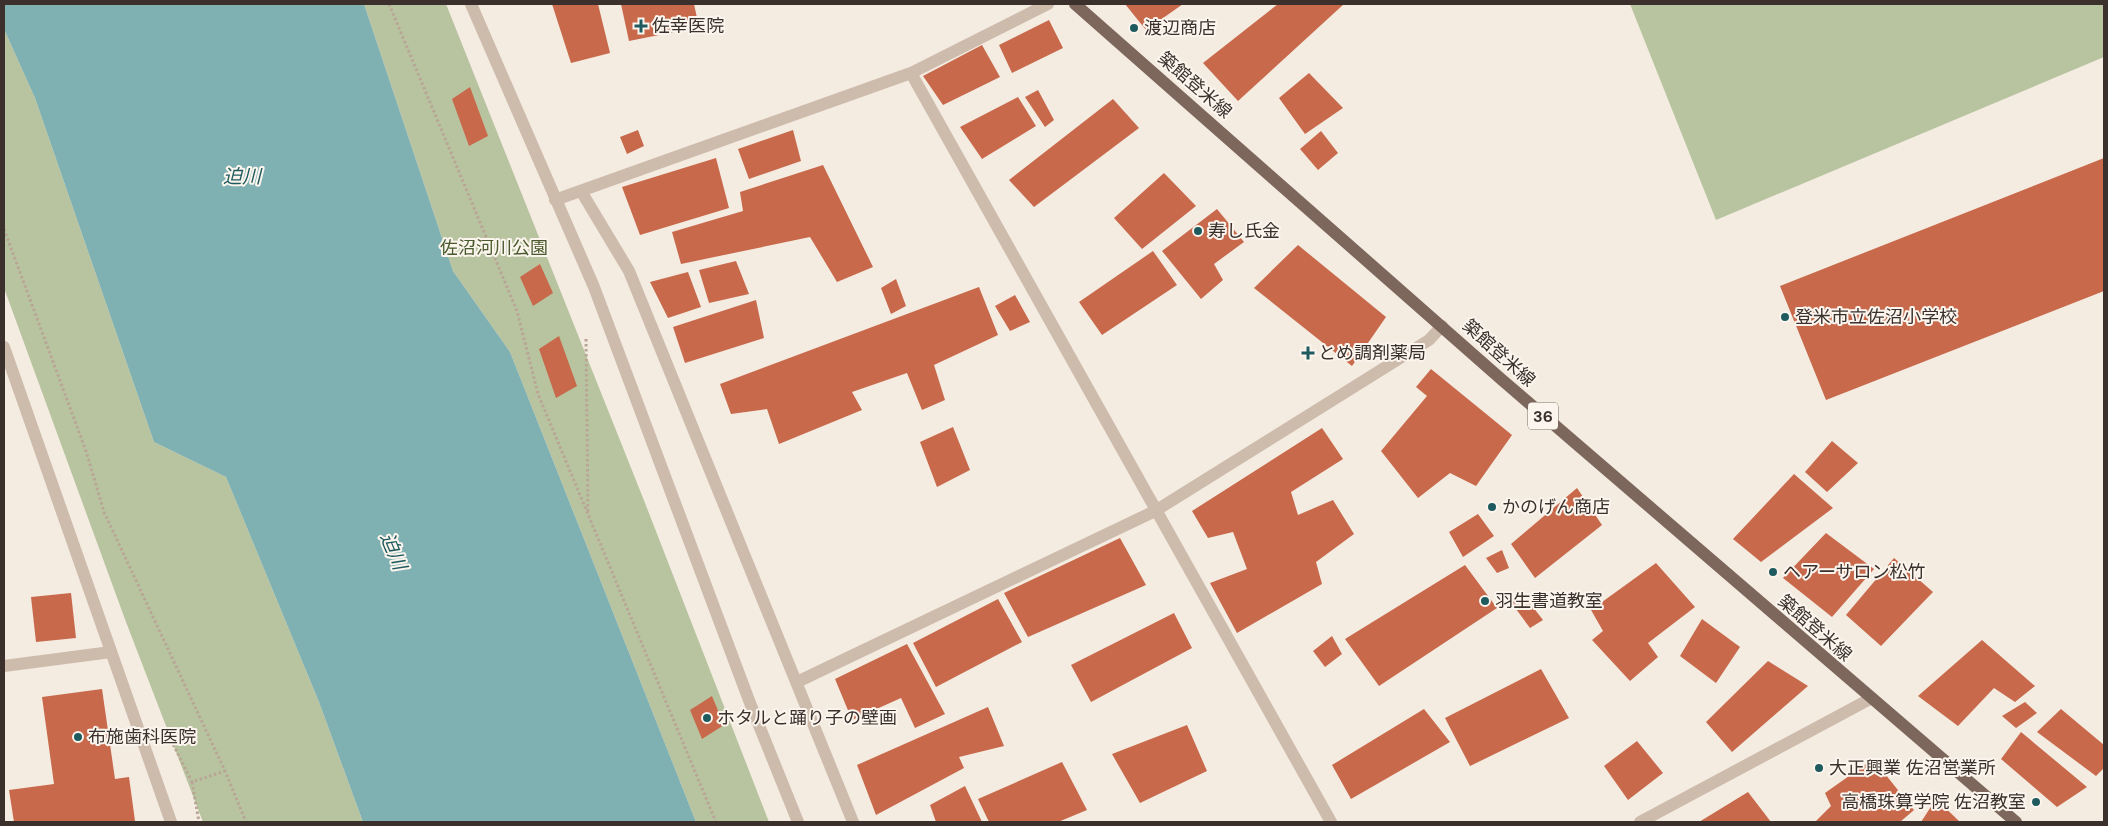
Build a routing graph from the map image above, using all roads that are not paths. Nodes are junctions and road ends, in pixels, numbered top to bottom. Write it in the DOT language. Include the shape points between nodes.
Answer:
graph roads {
  1 [pos="471,4"];
  2 [pos="1048,4"];
  3 [pos="1075,4"];
  4 [pos="911,73"];
  5 [pos="581,191"];
  6 [pos="555,200"];
  7 [pos="1442,326"];
  8 [pos="4,347"];
  9 [pos="1155,510"];
  10 [pos="111,652"];
  11 [pos="4,666"];
  12 [pos="797,682"];
  13 [pos="1870,699"];
  14 [pos="171,822"];
  15 [pos="798,822"];
  16 [pos="853,822"];
  17 [pos="1330,822"];
  18 [pos="1640,822"];
  19 [pos="2016,822"];
  1 -- 6 [label="street"];
  2 -- 4 [label="street"];
  3 -- 7 [label="main road, 築館登米線 / 36"];
  4 -- 5 [label="street"];
  4 -- 9 [label="street"];
  5 -- 6 [label="street"];
  5 -- 12 [label="street" via="629,271"];
  6 -- 15 [label="street" via="594,287"];
  7 -- 9 [label="street" via="1429,340"];
  7 -- 13 [label="main road, 築館登米線 / 36"];
  8 -- 10 [label="street"];
  9 -- 12 [label="street"];
  9 -- 17 [label="street"];
  10 -- 11 [label="street"];
  10 -- 14 [label="street"];
  12 -- 16 [label="street"];
  13 -- 18 [label="street"];
  13 -- 19 [label="main road, 築館登米線 / 36"];
}
